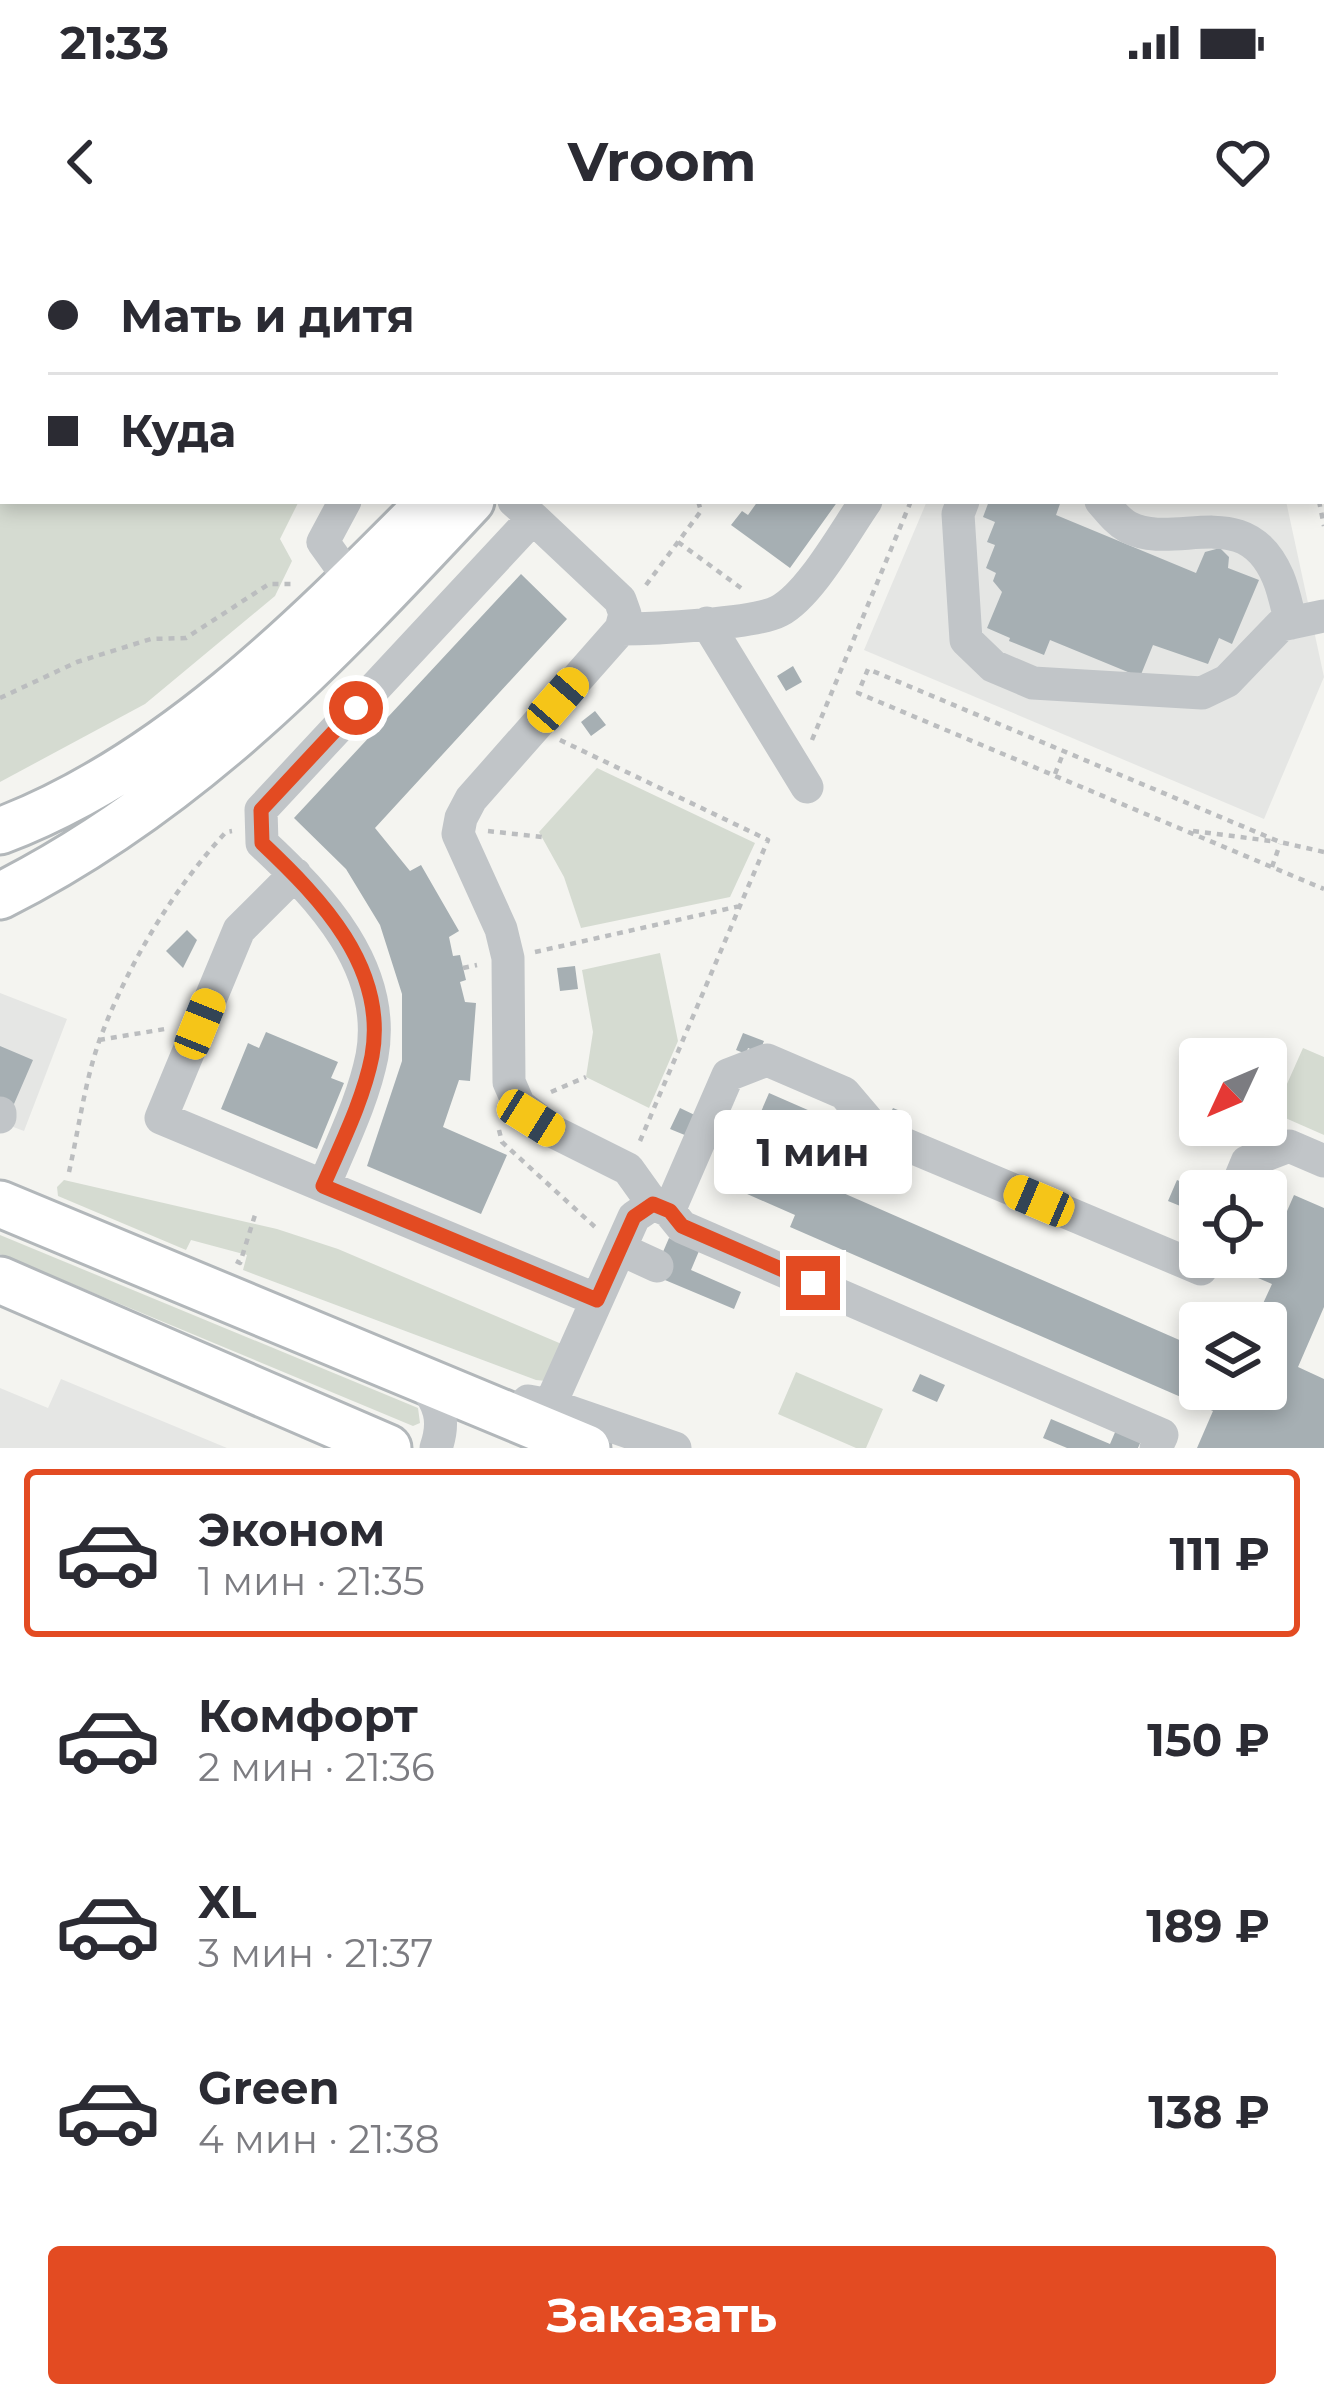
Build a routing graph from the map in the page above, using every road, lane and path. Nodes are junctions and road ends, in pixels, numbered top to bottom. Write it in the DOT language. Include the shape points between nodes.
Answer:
graph roads {
  1 [pos="343,504"];
  2 [pos="427,504"];
  3 [pos="468,504"];
  4 [pos="699,504"];
  5 [pos="864,504"];
  6 [pos="910,504"];
  7 [pos="962,504"];
  8 [pos="1104,504"];
  9 [pos="523,510"];
  10 [pos="678,542"];
  11 [pos="351,581"];
  12 [pos="284,598"];
  13 [pos="776,614"];
  14 [pos="620,615"];
  15 [pos="1307,620"];
  16 [pos="707,623"];
  17 [pos="0,698"];
  18 [pos="534,728"];
  19 [pos="1064,751"];
  20 [pos="1054,776"];
  21 [pos="803,780"];
  22 [pos="261,826"];
  23 [pos="0,830"];
  24 [pos="1185,830"];
  25 [pos="1280,842"];
  26 [pos="1324,852"];
  27 [pos="1272,867"];
  28 [pos="295,874"];
  29 [pos="1324,889"];
  30 [pos="0,896"];
  31 [pos="740,907"];
  32 [pos="508,958"];
  33 [pos="463,968"];
  34 [pos="200,1024"];
  35 [pos="99,1040"];
  36 [pos="496,1114"];
  37 [pos="1324,1161"];
  38 [pos="628,1168"];
  39 [pos="1243,1170"];
  40 [pos="70,1172"];
  41 [pos="323,1186"];
  42 [pos="0,1204"];
  43 [pos="661,1207"];
  44 [pos="255,1215"];
  45 [pos="620,1249"];
  46 [pos="220,1255"];
  47 [pos="1179,1260"];
  48 [pos="657,1266"];
  49 [pos="0,1280"];
  50 [pos="597,1300"];
  51 [pos="431,1383"];
  52 [pos="550,1405"];
  53 [pos="388,1448"];
  54 [pos="436,1448"];
  55 [pos="587,1448"];
  56 [pos="675,1448"];
  57 [pos="1156,1448"];
  1 -- 11 [label="street" via="323,542"];
  2 -- 11 [label="main road"];
  3 -- 30 [label="main road" via="271,707 179,786"];
  4 -- 10 [label="path"];
  5 -- 13 [label="street" via="796,599"];
  6 -- 21 [label="path"];
  7 -- 15 [label="street" via="966,640 993,666 1033,683 1202,693 1227,681 1281,625"];
  8 -- 15 [label="street" via="1131,529 1205,530 1250,542"];
  9 -- 14 [label="street"];
  9 -- 22 [label="street" via="261,810"];
  10 -- 13 [label="path"];
  10 -- 14 [label="path"];
  11 -- 23 [label="main road" via="176,731 97,785"];
  12 -- 17 [label="path" via="300,584 269,584 186,638 151,639 77,662"];
  13 -- 16 [label="street"];
  14 -- 16 [label="street" via="661,629"];
  14 -- 18 [label="street"];
  16 -- 21 [label="street"];
  18 -- 31 [label="path" via="768,840"];
  18 -- 32 [label="street" via="471,799 458,834"];
  19 -- 20 [label="path"];
  19 -- 20 [label="path" via="868,669 858,694"];
  19 -- 25 [label="path"];
  20 -- 24 [label="path"];
  22 -- 28 [label="street" via="262,843"];
  22 -- 35 [label="path" via="226,832 195,866 140,948"];
  24 -- 25 [label="path"];
  24 -- 27 [label="path"];
  25 -- 26 [label="path"];
  25 -- 27 [label="path"];
  27 -- 29 [label="path"];
  28 -- 34 [label="street" via="239,930"];
  28 -- 41 [label="street" via="350,944 373,1016 363,1090"];
  31 -- 32 [label="path"];
  31 -- 38 [label="path"];
  32 -- 33 [label="path"];
  32 -- 38 [label="street" via="509,1082 519,1105"];
  34 -- 35 [label="path"];
  34 -- 41 [label="street" via="161,1118 282,1152"];
  35 -- 40 [label="path"];
  36 -- 45 [label="path" via="502,1142"];
  37 -- 39 [label="street" via="1289,1146"];
  38 -- 43 [label="street"];
  41 -- 50 [label="street"];
  42 -- 51 [label="main road"];
  43 -- 45 [label="street" via="634,1217"];
  43 -- 47 [label="street" via="728,1075 767,1060 844,1093 878,1133"];
  43 -- 57 [label="street" via="682,1226 1162,1435"];
  44 -- 46 [label="path" via="240,1263"];
  45 -- 48 [label="street"];
  45 -- 50 [label="street"];
  49 -- 53 [label="main road"];
  50 -- 52 [label="street"];
  51 -- 52 [label="street"];
  51 -- 54 [label="street" via="442,1414"];
  51 -- 55 [label="main road"];
  52 -- 56 [label="street"];
}
